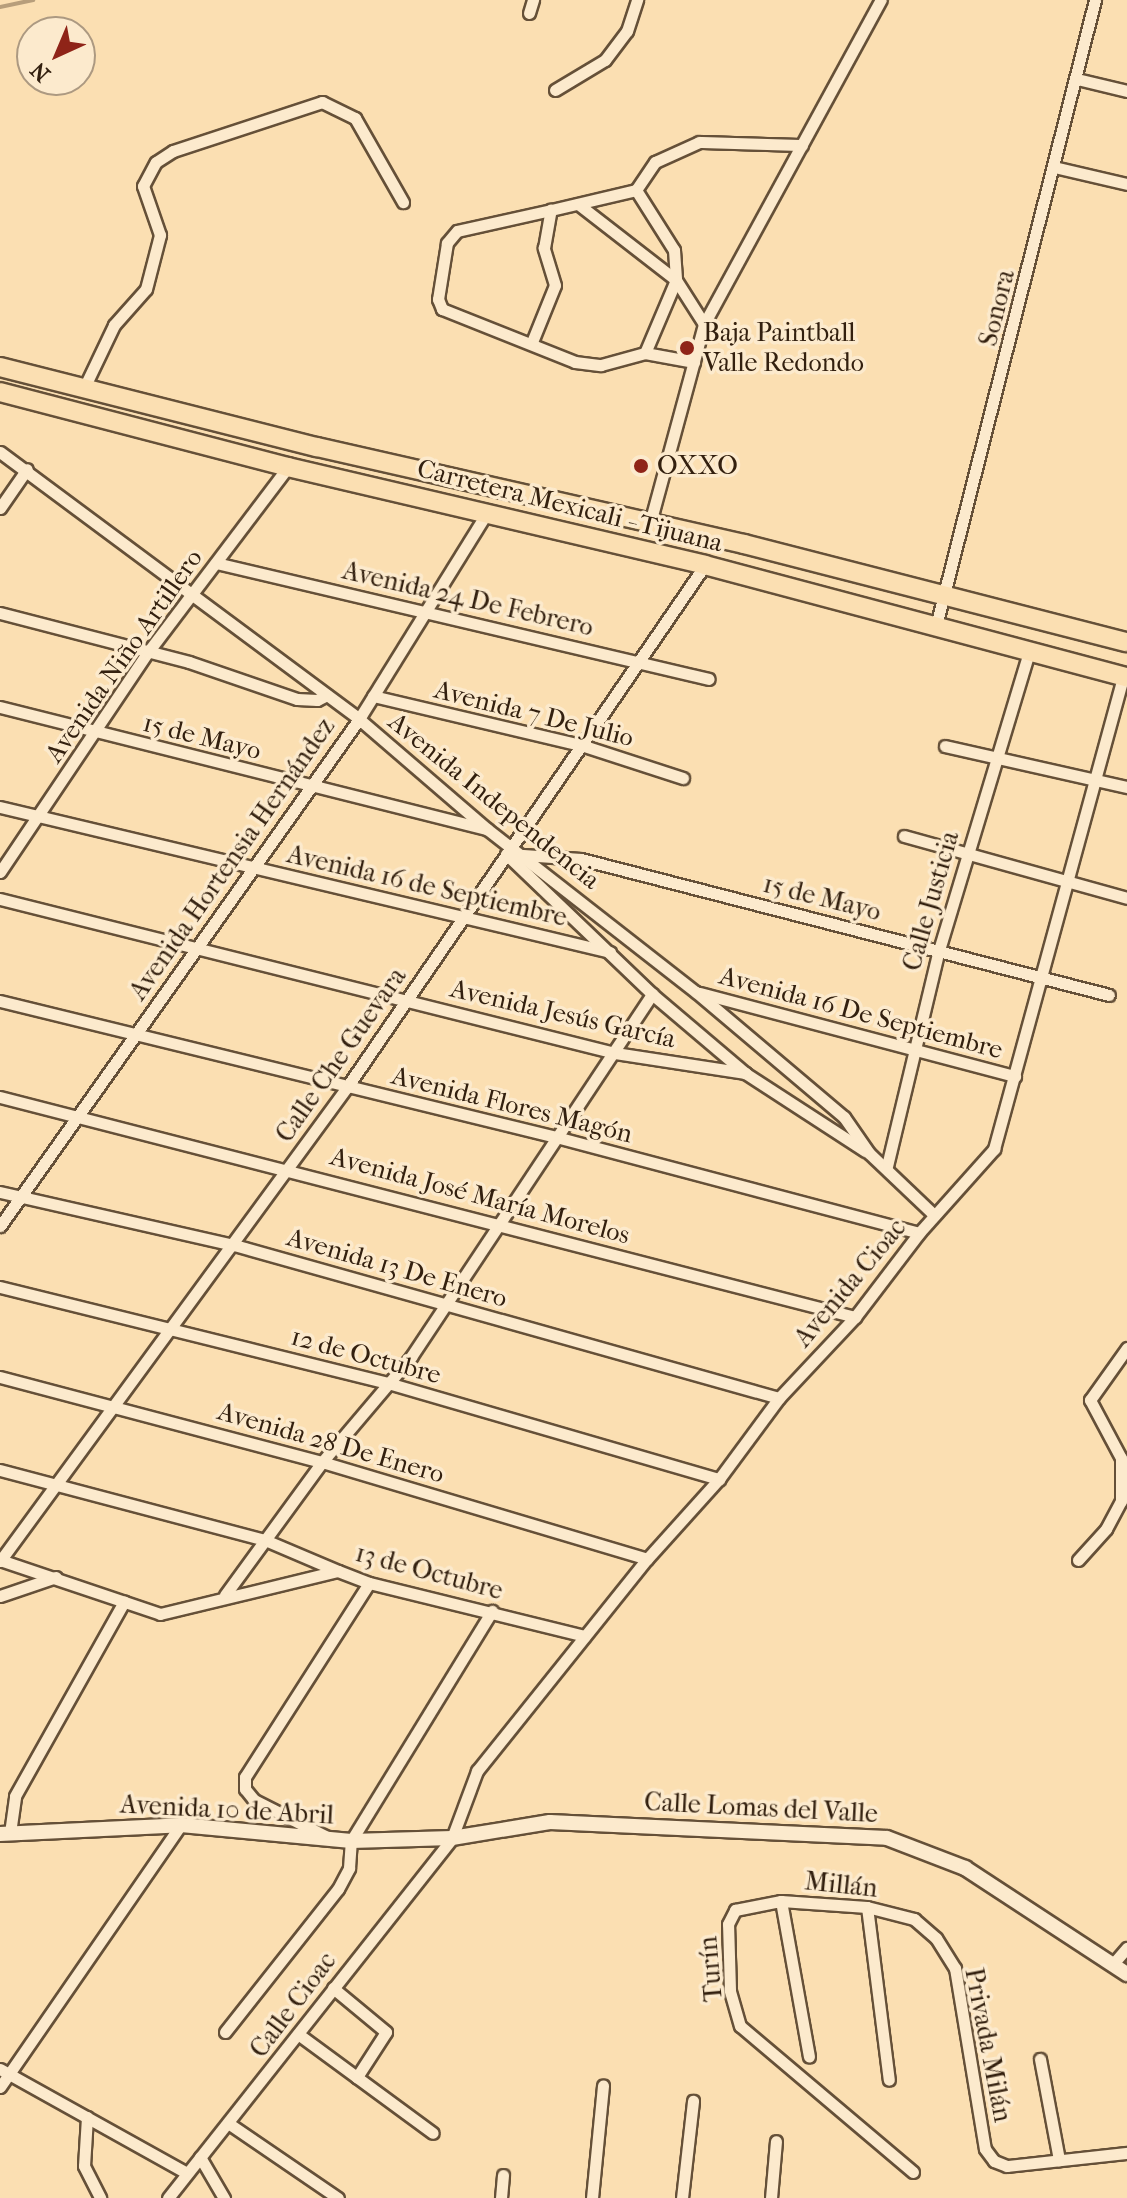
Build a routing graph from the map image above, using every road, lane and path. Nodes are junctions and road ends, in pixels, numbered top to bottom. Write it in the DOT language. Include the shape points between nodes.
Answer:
graph roads {
  1 [pos="533,0"];
  2 [pos="637,0"];
  3 [pos="881,0"];
  4 [pos="1095,0"];
  5 [pos="529,13"];
  6 [pos="1077,79"];
  7 [pos="555,90"];
  8 [pos="1127,91"];
  9 [pos="802,145"];
  10 [pos="1054,167"];
  11 [pos="1127,184"];
  12 [pos="636,190"];
  13 [pos="403,202"];
  14 [pos="578,204"];
  15 [pos="551,210"];
  16 [pos="676,280"];
  17 [pos="704,324"];
  18 [pos="532,342"];
  19 [pos="645,353"];
  20 [pos="694,362"];
  21 [pos="0,367"];
  22 [pos="84,388"];
  23 [pos="0,392"];
  24 [pos="0,452"];
  25 [pos="288,467"];
  26 [pos="27,469"];
  27 [pos="0,508"];
  28 [pos="488,511"];
  29 [pos="650,523"];
  30 [pos="216,563"];
  31 [pos="705,565"];
  32 [pos="943,593"];
  33 [pos="191,596"];
  34 [pos="0,613"];
  35 [pos="427,615"];
  36 [pos="936,626"];
  37 [pos="1127,642"];
  38 [pos="1029,651"];
  39 [pos="148,652"];
  40 [pos="642,660"];
  41 [pos="1125,676"];
  42 [pos="709,679"];
  43 [pos="327,695"];
  44 [pos="373,696"];
  45 [pos="0,707"];
  46 [pos="359,719"];
  47 [pos="94,732"];
  48 [pos="584,746"];
  49 [pos="945,746"];
  50 [pos="996,757"];
  51 [pos="683,778"];
  52 [pos="1095,779"];
  53 [pos="1127,787"];
  54 [pos="311,788"];
  55 [pos="0,807"];
  56 [pos="39,818"];
  57 [pos="487,829"];
  58 [pos="904,836"];
  59 [pos="508,850"];
  60 [pos="967,853"];
  61 [pos="522,855"];
  62 [pos="255,867"];
  63 [pos="0,872"];
  64 [pos="1065,881"];
  65 [pos="1127,898"];
  66 [pos="0,899"];
  67 [pos="466,916"];
  68 [pos="197,949"];
  69 [pos="939,950"];
  70 [pos="610,952"];
  71 [pos="1039,976"];
  72 [pos="696,992"];
  73 [pos="652,994"];
  74 [pos="1109,995"];
  75 [pos="0,1001"];
  76 [pos="406,1001"];
  77 [pos="134,1035"];
  78 [pos="913,1049"];
  79 [pos="615,1053"];
  80 [pos="745,1073"];
  81 [pos="1015,1076"];
  82 [pos="347,1087"];
  83 [pos="0,1097"];
  84 [pos="76,1116"];
  85 [pos="556,1137"];
  86 [pos="869,1153"];
  87 [pos="887,1166"];
  88 [pos="288,1170"];
  89 [pos="0,1192"];
  90 [pos="21,1197"];
  91 [pos="934,1215"];
  92 [pos="499,1224"];
  93 [pos="0,1226"];
  94 [pos="919,1233"];
  95 [pos="234,1245"];
  96 [pos="0,1287"];
  97 [pos="445,1306"];
  98 [pos="855,1317"];
  99 [pos="170,1329"];
  100 [pos="1127,1348"];
  101 [pos="0,1377"];
  102 [pos="388,1383"];
  103 [pos="779,1398"];
  104 [pos="115,1404"];
  105 [pos="322,1462"];
  106 [pos="0,1470"];
  107 [pos="719,1479"];
  108 [pos="58,1483"];
  109 [pos="265,1540"];
  110 [pos="647,1559"];
  111 [pos="1078,1560"];
  112 [pos="0,1561"];
  113 [pos="338,1571"];
  114 [pos="56,1577"];
  115 [pos="369,1583"];
  116 [pos="225,1595"];
  117 [pos="0,1596"];
  118 [pos="124,1602"];
  119 [pos="492,1611"];
  120 [pos="585,1636"];
  121 [pos="181,1825"];
  122 [pos="5,1833"];
  123 [pos="452,1838"];
  124 [pos="331,1839"];
  125 [pos="351,1841"];
  126 [pos="781,1901"];
  127 [pos="867,1907"];
  128 [pos="735,1910"];
  129 [pos="936,1938"];
  130 [pos="1127,1948"];
  131 [pos="1112,1965"];
  132 [pos="1127,1974"];
  133 [pos="333,1988"];
  134 [pos="225,2032"];
  135 [pos="298,2034"];
  136 [pos="809,2057"];
  137 [pos="1040,2059"];
  138 [pos="5,2072"];
  139 [pos="357,2077"];
  140 [pos="889,2080"];
  141 [pos="603,2086"];
  142 [pos="0,2087"];
  143 [pos="693,2101"];
  144 [pos="87,2117"];
  145 [pos="228,2123"];
  146 [pos="433,2133"];
  147 [pos="776,2141"];
  148 [pos="1127,2153"];
  149 [pos="200,2157"];
  150 [pos="1059,2160"];
  151 [pos="913,2172"];
  152 [pos="187,2173"];
  153 [pos="503,2175"];
  154 [pos="100,2198"];
  155 [pos="168,2198"];
  156 [pos="224,2198"];
  157 [pos="338,2198"];
  158 [pos="501,2198"];
  159 [pos="592,2198"];
  160 [pos="682,2198"];
  161 [pos="771,2198"];
  1 -- 5 [label="street"];
  2 -- 7 [label="street" via="627,31 605,60"];
  3 -- 9 [label="street"];
  4 -- 6 [label="street, Sonora"];
  6 -- 8 [label="street"];
  6 -- 10 [label="street, Sonora"];
  9 -- 12 [label="street" via="699,142 655,162"];
  9 -- 17 [label="street"];
  10 -- 11 [label="street"];
  10 -- 32 [label="street, Sonora"];
  12 -- 14 [label="street"];
  12 -- 16 [label="street" via="674,250"];
  13 -- 22 [label="street" via="355,118 322,102 173,151 156,162 143,186 160,235 146,289 114,325"];
  14 -- 15 [label="street"];
  14 -- 16 [label="street"];
  15 -- 18 [label="street" via="544,248 555,285"];
  15 -- 18 [label="street" via="457,231 447,243 438,299 448,314"];
  16 -- 17 [label="street"];
  16 -- 19 [label="street"];
  17 -- 20 [label="street"];
  18 -- 19 [label="street" via="575,362 601,365"];
  19 -- 20 [label="street"];
  20 -- 29 [label="street"];
  21 -- 22 [label="main road, Carretera Mexicali - Tijuana"];
  22 -- 29 [label="main road, Carretera Mexicali - Tijuana"];
  23 -- 25 [label="main road, Carretera Mexicali - Tijuana"];
  24 -- 26 [label="street, Avenida Independencia"];
  25 -- 28 [label="main road, Carretera Mexicali - Tijuana"];
  25 -- 30 [label="street, Avenida Niño Artillero"];
  26 -- 27 [label="street"];
  26 -- 33 [label="street, Avenida Independencia"];
  28 -- 31 [label="main road, Carretera Mexicali - Tijuana"];
  28 -- 35 [label="street, Avenida Hortensia Hernández"];
  29 -- 32 [label="main road, Carretera Mexicali - Tijuana"];
  30 -- 33 [label="street, Avenida Niño Artillero"];
  30 -- 35 [label="street, Avenida 24 De Febrero"];
  31 -- 36 [label="main road, Carretera Mexicali - Tijuana"];
  31 -- 40 [label="street, Calle Che Guevara"];
  32 -- 36 [label="street, Sonora"];
  32 -- 37 [label="main road, Carretera Mexicali - Tijuana"];
  33 -- 39 [label="street, Avenida Niño Artillero"];
  33 -- 43 [label="street, Avenida Independencia"];
  34 -- 39 [label="street"];
  35 -- 40 [label="street, Avenida 24 De Febrero"];
  35 -- 44 [label="street, Avenida Hortensia Hernández"];
  36 -- 38 [label="main road, Carretera Mexicali - Tijuana"];
  38 -- 41 [label="main road, Carretera Mexicali - Tijuana"];
  38 -- 50 [label="street, Calle Justicia"];
  39 -- 43 [label="street" via="297,699"];
  39 -- 47 [label="street, Avenida Niño Artillero"];
  40 -- 42 [label="street, Avenida 24 De Febrero"];
  40 -- 48 [label="street, Calle Che Guevara"];
  41 -- 52 [label="street, Avenida Cioac"];
  43 -- 46 [label="street, Avenida Independencia"];
  44 -- 46 [label="street, Avenida Hortensia Hernández"];
  44 -- 48 [label="street, Avenida 7 De Julio"];
  45 -- 47 [label="street, 15 de Mayo"];
  46 -- 54 [label="street, Avenida Hortensia Hernández"];
  46 -- 57 [label="street, Avenida Independencia"];
  47 -- 54 [label="street, 15 de Mayo"];
  47 -- 56 [label="street, Avenida Niño Artillero"];
  48 -- 51 [label="street, Avenida 7 De Julio"];
  48 -- 59 [label="street, Calle Che Guevara"];
  49 -- 50 [label="street"];
  50 -- 52 [label="street"];
  50 -- 60 [label="street, Calle Justicia"];
  52 -- 53 [label="street"];
  52 -- 64 [label="street, Avenida Cioac"];
  54 -- 57 [label="street, 15 de Mayo"];
  54 -- 62 [label="street, Avenida Hortensia Hernández"];
  55 -- 56 [label="street, Avenida 16 de Septiembre"];
  56 -- 62 [label="street, Avenida 16 de Septiembre"];
  56 -- 63 [label="street, Avenida Niño Artillero"];
  57 -- 59 [label="street, Avenida Independencia"];
  58 -- 60 [label="street"];
  59 -- 61 [label="street, Avenida Independencia"];
  59 -- 67 [label="street, Calle Che Guevara"];
  59 -- 70 [label="street"];
  60 -- 64 [label="street"];
  60 -- 69 [label="street, Calle Justicia"];
  61 -- 69 [label="street, 15 de Mayo" via="581,859"];
  61 -- 72 [label="street, Avenida Independencia"];
  62 -- 67 [label="street, Avenida 16 de Septiembre"];
  62 -- 68 [label="street, Avenida Hortensia Hernández"];
  64 -- 65 [label="street"];
  64 -- 71 [label="street, Avenida Cioac"];
  66 -- 68 [label="street, Avenida Jesús García"];
  67 -- 70 [label="street, Avenida 16 de Septiembre"];
  67 -- 76 [label="street, Calle Che Guevara"];
  68 -- 76 [label="street, Avenida Jesús García"];
  68 -- 77 [label="street, Avenida Hortensia Hernández"];
  69 -- 71 [label="street, 15 de Mayo"];
  69 -- 78 [label="street, Calle Justicia"];
  70 -- 73 [label="street"];
  71 -- 74 [label="street, 15 de Mayo"];
  71 -- 81 [label="street, Avenida Cioac"];
  72 -- 78 [label="street, Avenida 16 De Septiembre"];
  72 -- 86 [label="street, Avenida Independencia" via="844,1117"];
  73 -- 79 [label="street"];
  73 -- 80 [label="street"];
  75 -- 77 [label="street, Avenida Flores Magón"];
  76 -- 79 [label="street, Avenida Jesús García"];
  76 -- 82 [label="street, Calle Che Guevara"];
  77 -- 82 [label="street, Avenida Flores Magón"];
  77 -- 84 [label="street, Avenida Hortensia Hernández"];
  78 -- 81 [label="street, Avenida 16 De Septiembre"];
  78 -- 87 [label="street, Calle Justicia"];
  79 -- 80 [label="street, Avenida Jesús García"];
  79 -- 85 [label="street"];
  80 -- 86 [label="street"];
  81 -- 91 [label="street, Avenida Cioac" via="994,1149"];
  82 -- 85 [label="street, Avenida Flores Magón"];
  82 -- 88 [label="street, Calle Che Guevara"];
  83 -- 84 [label="street, Avenida José María Morelos"];
  84 -- 88 [label="street, Avenida José María Morelos"];
  84 -- 90 [label="street, Avenida Hortensia Hernández"];
  85 -- 92 [label="street"];
  85 -- 94 [label="street, Avenida Flores Magón"];
  86 -- 87 [label="street, Avenida Independencia"];
  87 -- 91 [label="street, Avenida Independencia"];
  88 -- 92 [label="street, Avenida José María Morelos"];
  88 -- 95 [label="street, Calle Che Guevara"];
  89 -- 90 [label="street, Avenida 13 De Enero"];
  90 -- 93 [label="street, Avenida Hortensia Hernández"];
  90 -- 95 [label="street, Avenida 13 De Enero"];
  91 -- 94 [label="street, Avenida Cioac"];
  92 -- 97 [label="street"];
  92 -- 98 [label="street, Avenida José María Morelos"];
  94 -- 98 [label="street, Avenida Cioac"];
  95 -- 97 [label="street, Avenida 13 De Enero"];
  95 -- 99 [label="street, Calle Che Guevara"];
  96 -- 99 [label="street, 12 de Octubre"];
  97 -- 102 [label="street"];
  97 -- 103 [label="street, Avenida 13 De Enero"];
  98 -- 103 [label="street, Avenida Cioac"];
  99 -- 102 [label="street, 12 de Octubre"];
  99 -- 104 [label="street, Calle Che Guevara"];
  100 -- 111 [label="street" via="1090,1400 1121,1458 1121,1501 1106,1529"];
  101 -- 104 [label="street, Avenida 28 De Enero"];
  102 -- 105 [label="street"];
  102 -- 107 [label="street, 12 de Octubre"];
  103 -- 107 [label="street, Avenida Cioac"];
  104 -- 105 [label="street, Avenida 28 De Enero"];
  104 -- 108 [label="street, Calle Che Guevara"];
  105 -- 109 [label="street"];
  105 -- 110 [label="street, Avenida 28 De Enero"];
  106 -- 108 [label="street"];
  107 -- 110 [label="street, Avenida Cioac"];
  108 -- 109 [label="street"];
  108 -- 112 [label="street, Calle Che Guevara"];
  109 -- 113 [label="street"];
  109 -- 116 [label="street"];
  110 -- 120 [label="street, Avenida Cioac"];
  112 -- 114 [label="street, 13 de Octubre"];
  113 -- 115 [label="street, 13 de Octubre"];
  113 -- 116 [label="street, 13 de Octubre"];
  114 -- 117 [label="street"];
  114 -- 118 [label="street, 13 de Octubre"];
  115 -- 119 [label="street, 13 de Octubre"];
  115 -- 124 [label="street" via="245,1777 245,1789 254,1800"];
  116 -- 118 [label="street, 13 de Octubre" via="177,1614"];
  118 -- 122 [label="street" via="15,1796"];
  119 -- 120 [label="street, 13 de Octubre"];
  119 -- 125 [label="street"];
  120 -- 123 [label="street, Avenida Cioac" via="477,1771"];
  121 -- 122 [label="street, Avenida 10 de Abril"];
  121 -- 124 [label="street, Avenida 10 de Abril"];
  121 -- 138 [label="street"];
  123 -- 125 [label="street, Avenida 10 de Abril"];
  123 -- 131 [label="street, Calle Lomas del Valle" via="550,1822 887,1838 965,1868"];
  123 -- 133 [label="street, Calle Cioac"];
  124 -- 125 [label="street, Avenida 10 de Abril"];
  125 -- 134 [label="street" via="349,1868 338,1889"];
  126 -- 127 [label="street, Millán"];
  126 -- 128 [label="street, Millán"];
  126 -- 136 [label="street"];
  127 -- 129 [label="street, Millán" via="914,1919"];
  127 -- 140 [label="street"];
  128 -- 151 [label="street, Turín" via="728,1924 730,1990 740,2026"];
  129 -- 150 [label="street, Privada Milán" via="955,1968 985,2149 1007,2166"];
  130 -- 131 [label="street"];
  131 -- 132 [label="street, Calle Lomas del Valle"];
  133 -- 135 [label="street, Calle Cioac"];
  133 -- 139 [label="street" via="386,2032"];
  135 -- 139 [label="street"];
  135 -- 145 [label="street, Calle Cioac"];
  137 -- 150 [label="street"];
  138 -- 142 [label="street"];
  138 -- 144 [label="street"];
  139 -- 146 [label="street"];
  141 -- 159 [label="street"];
  143 -- 160 [label="street"];
  144 -- 152 [label="street"];
  144 -- 154 [label="street" via="84,2166"];
  145 -- 149 [label="street, Calle Cioac"];
  145 -- 157 [label="street"];
  147 -- 161 [label="street"];
  148 -- 150 [label="street"];
  149 -- 152 [label="street, Calle Cioac"];
  149 -- 156 [label="street"];
  152 -- 155 [label="street, Calle Cioac"];
  153 -- 158 [label="street"];
}
